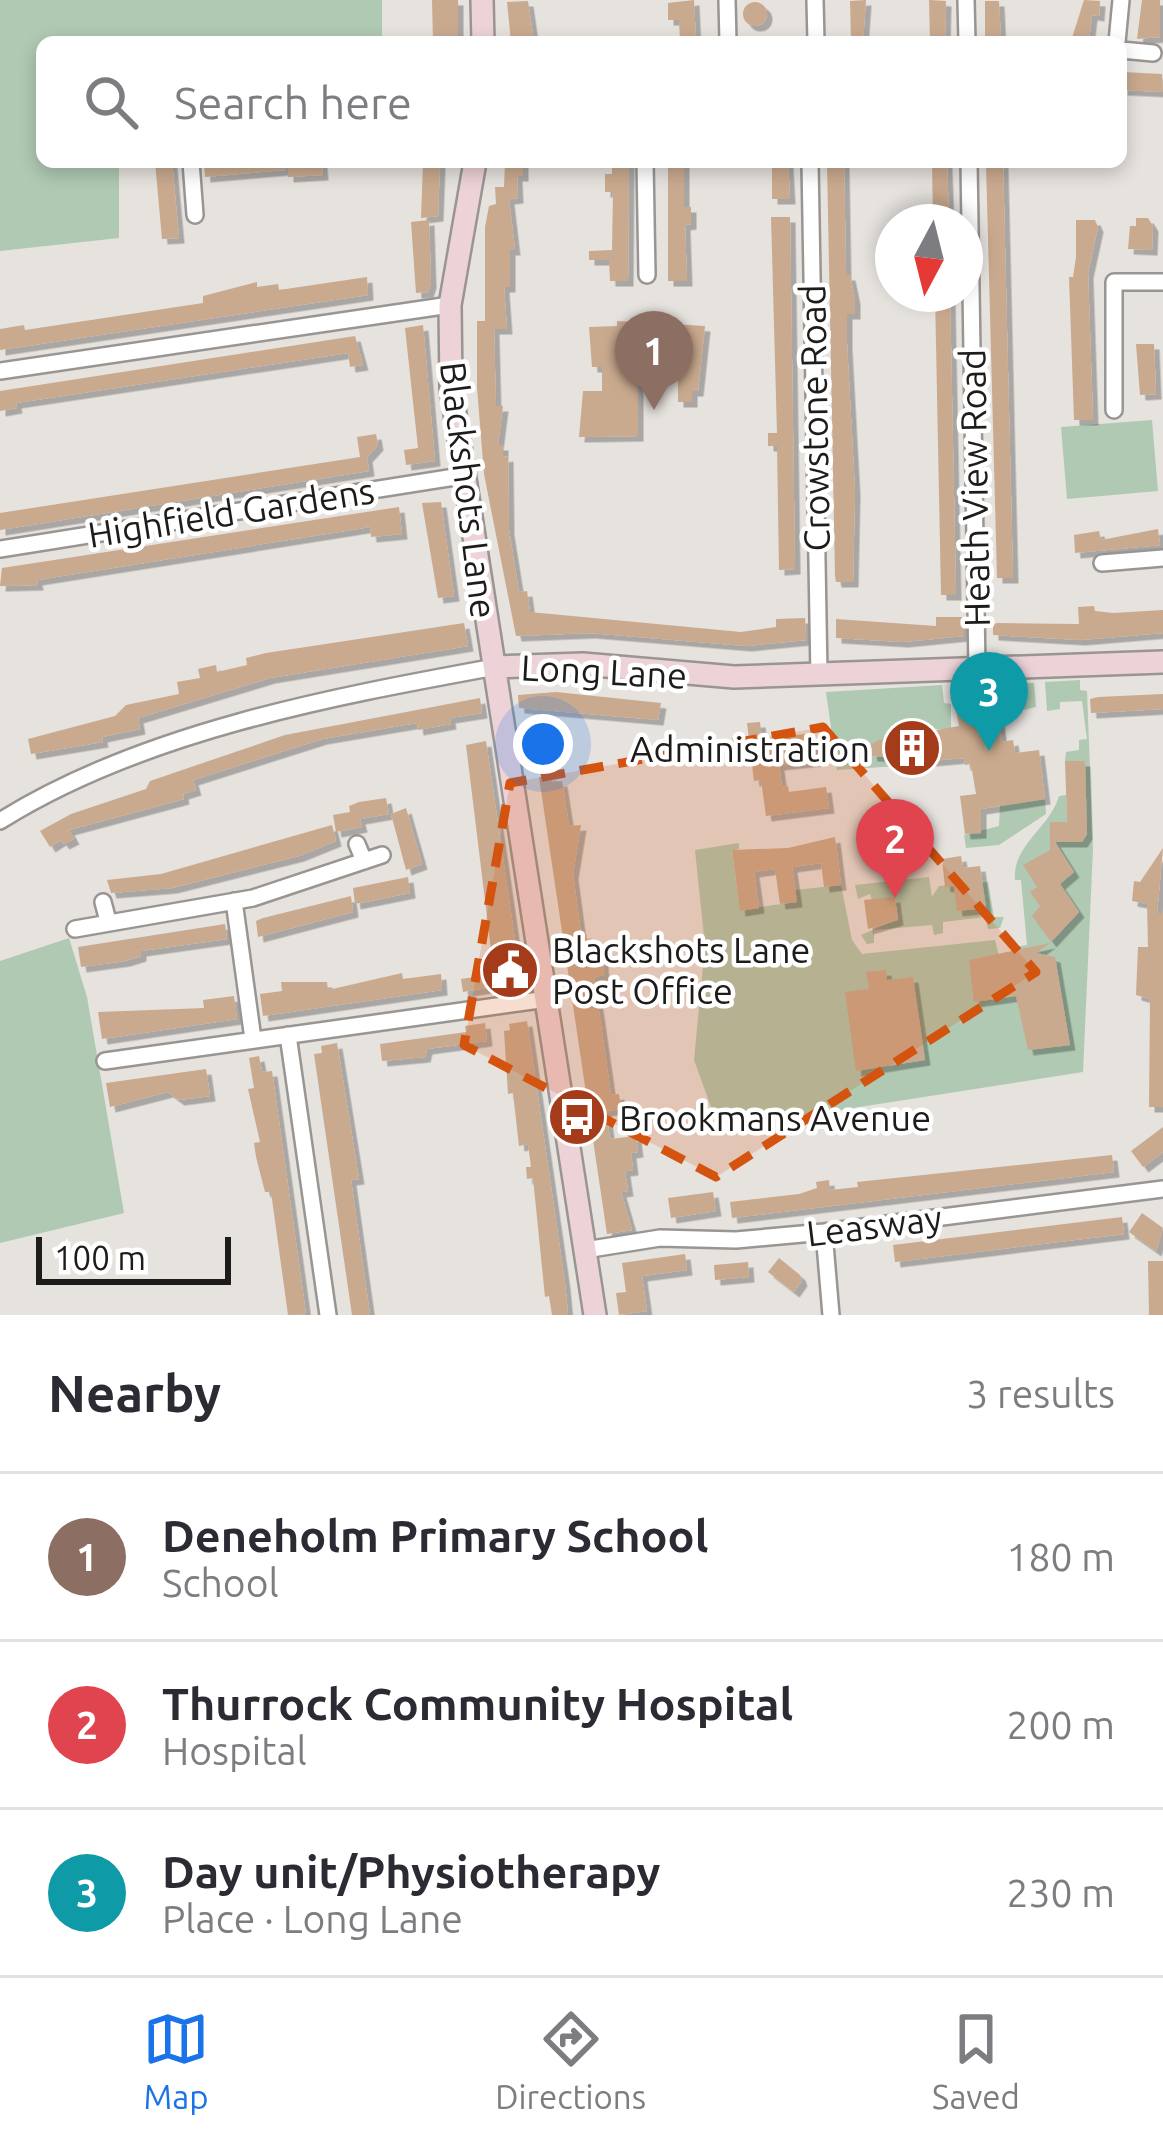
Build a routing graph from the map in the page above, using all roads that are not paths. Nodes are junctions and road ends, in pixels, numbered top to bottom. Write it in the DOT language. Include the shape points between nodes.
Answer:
graph roads {
  1 [pos="482,0"];
  2 [pos="727,0"];
  3 [pos="815,0"];
  4 [pos="966,0"];
  5 [pos="1121,0"];
  6 [pos="483,36"];
  7 [pos="728,36"];
  8 [pos="816,36"];
  9 [pos="967,36"];
  10 [pos="1119,36"];
  11 [pos="1127,48"];
  12 [pos="1153,53"];
  13 [pos="191,168"];
  14 [pos="474,168"];
  15 [pos="645,168"];
  16 [pos="810,168"];
  17 [pos="969,168"];
  18 [pos="195,215"];
  19 [pos="646,275"];
  20 [pos="1163,282"];
  21 [pos="450,305"];
  22 [pos="0,371"];
  23 [pos="1114,410"];
  24 [pos="461,476"];
  25 [pos="0,549"];
  26 [pos="1163,558"];
  27 [pos="1102,563"];
  28 [pos="1163,662"];
  29 [pos="495,667"];
  30 [pos="977,670"];
  31 [pos="819,675"];
  32 [pos="0,821"];
  33 [pos="357,844"];
  34 [pos="382,855"];
  35 [pos="364,861"];
  36 [pos="234,901"];
  37 [pos="103,902"];
  38 [pos="108,921"];
  39 [pos="75,929"];
  40 [pos="548,999"];
  41 [pos="288,1035"];
  42 [pos="253,1039"];
  43 [pos="105,1061"];
  44 [pos="1163,1190"];
  45 [pos="824,1232"];
  46 [pos="585,1250"];
  47 [pos="328,1315"];
  48 [pos="595,1315"];
  49 [pos="831,1315"];
  1 -- 6 [label="street"];
  2 -- 7 [label="street"];
  3 -- 8 [label="street"];
  4 -- 9 [label="street"];
  5 -- 10 [label="street"];
  11 -- 12 [label="street"];
  13 -- 18 [label="street"];
  14 -- 21 [label="street, Blackshots Lane"];
  15 -- 19 [label="street"];
  16 -- 31 [label="street, Crowstone Road"];
  17 -- 30 [label="street, Heath View Road"];
  20 -- 23 [label="street" via="1114,282"];
  21 -- 22 [label="street"];
  21 -- 24 [label="street, Blackshots Lane"];
  24 -- 25 [label="street, Highfield Gardens"];
  24 -- 29 [label="street, Blackshots Lane"];
  26 -- 27 [label="street"];
  28 -- 30 [label="street, Long Lane"];
  29 -- 31 [label="street, Long Lane"];
  29 -- 32 [label="street, Long Lane" via="356,690 222,730 88,775"];
  29 -- 40 [label="street, Blackshots Lane"];
  30 -- 31 [label="street, Long Lane"];
  33 -- 35 [label="street"];
  34 -- 35 [label="street"];
  35 -- 36 [label="street"];
  36 -- 38 [label="street"];
  36 -- 42 [label="street"];
  37 -- 38 [label="street"];
  38 -- 39 [label="street"];
  40 -- 41 [label="street"];
  40 -- 46 [label="street, Blackshots Lane"];
  41 -- 42 [label="street"];
  41 -- 47 [label="street"];
  42 -- 43 [label="street"];
  44 -- 45 [label="street, Leasway"];
  45 -- 46 [label="street, Leasway" via="660,1238"];
  45 -- 49 [label="street"];
  46 -- 48 [label="street, Blackshots Lane"];
}
